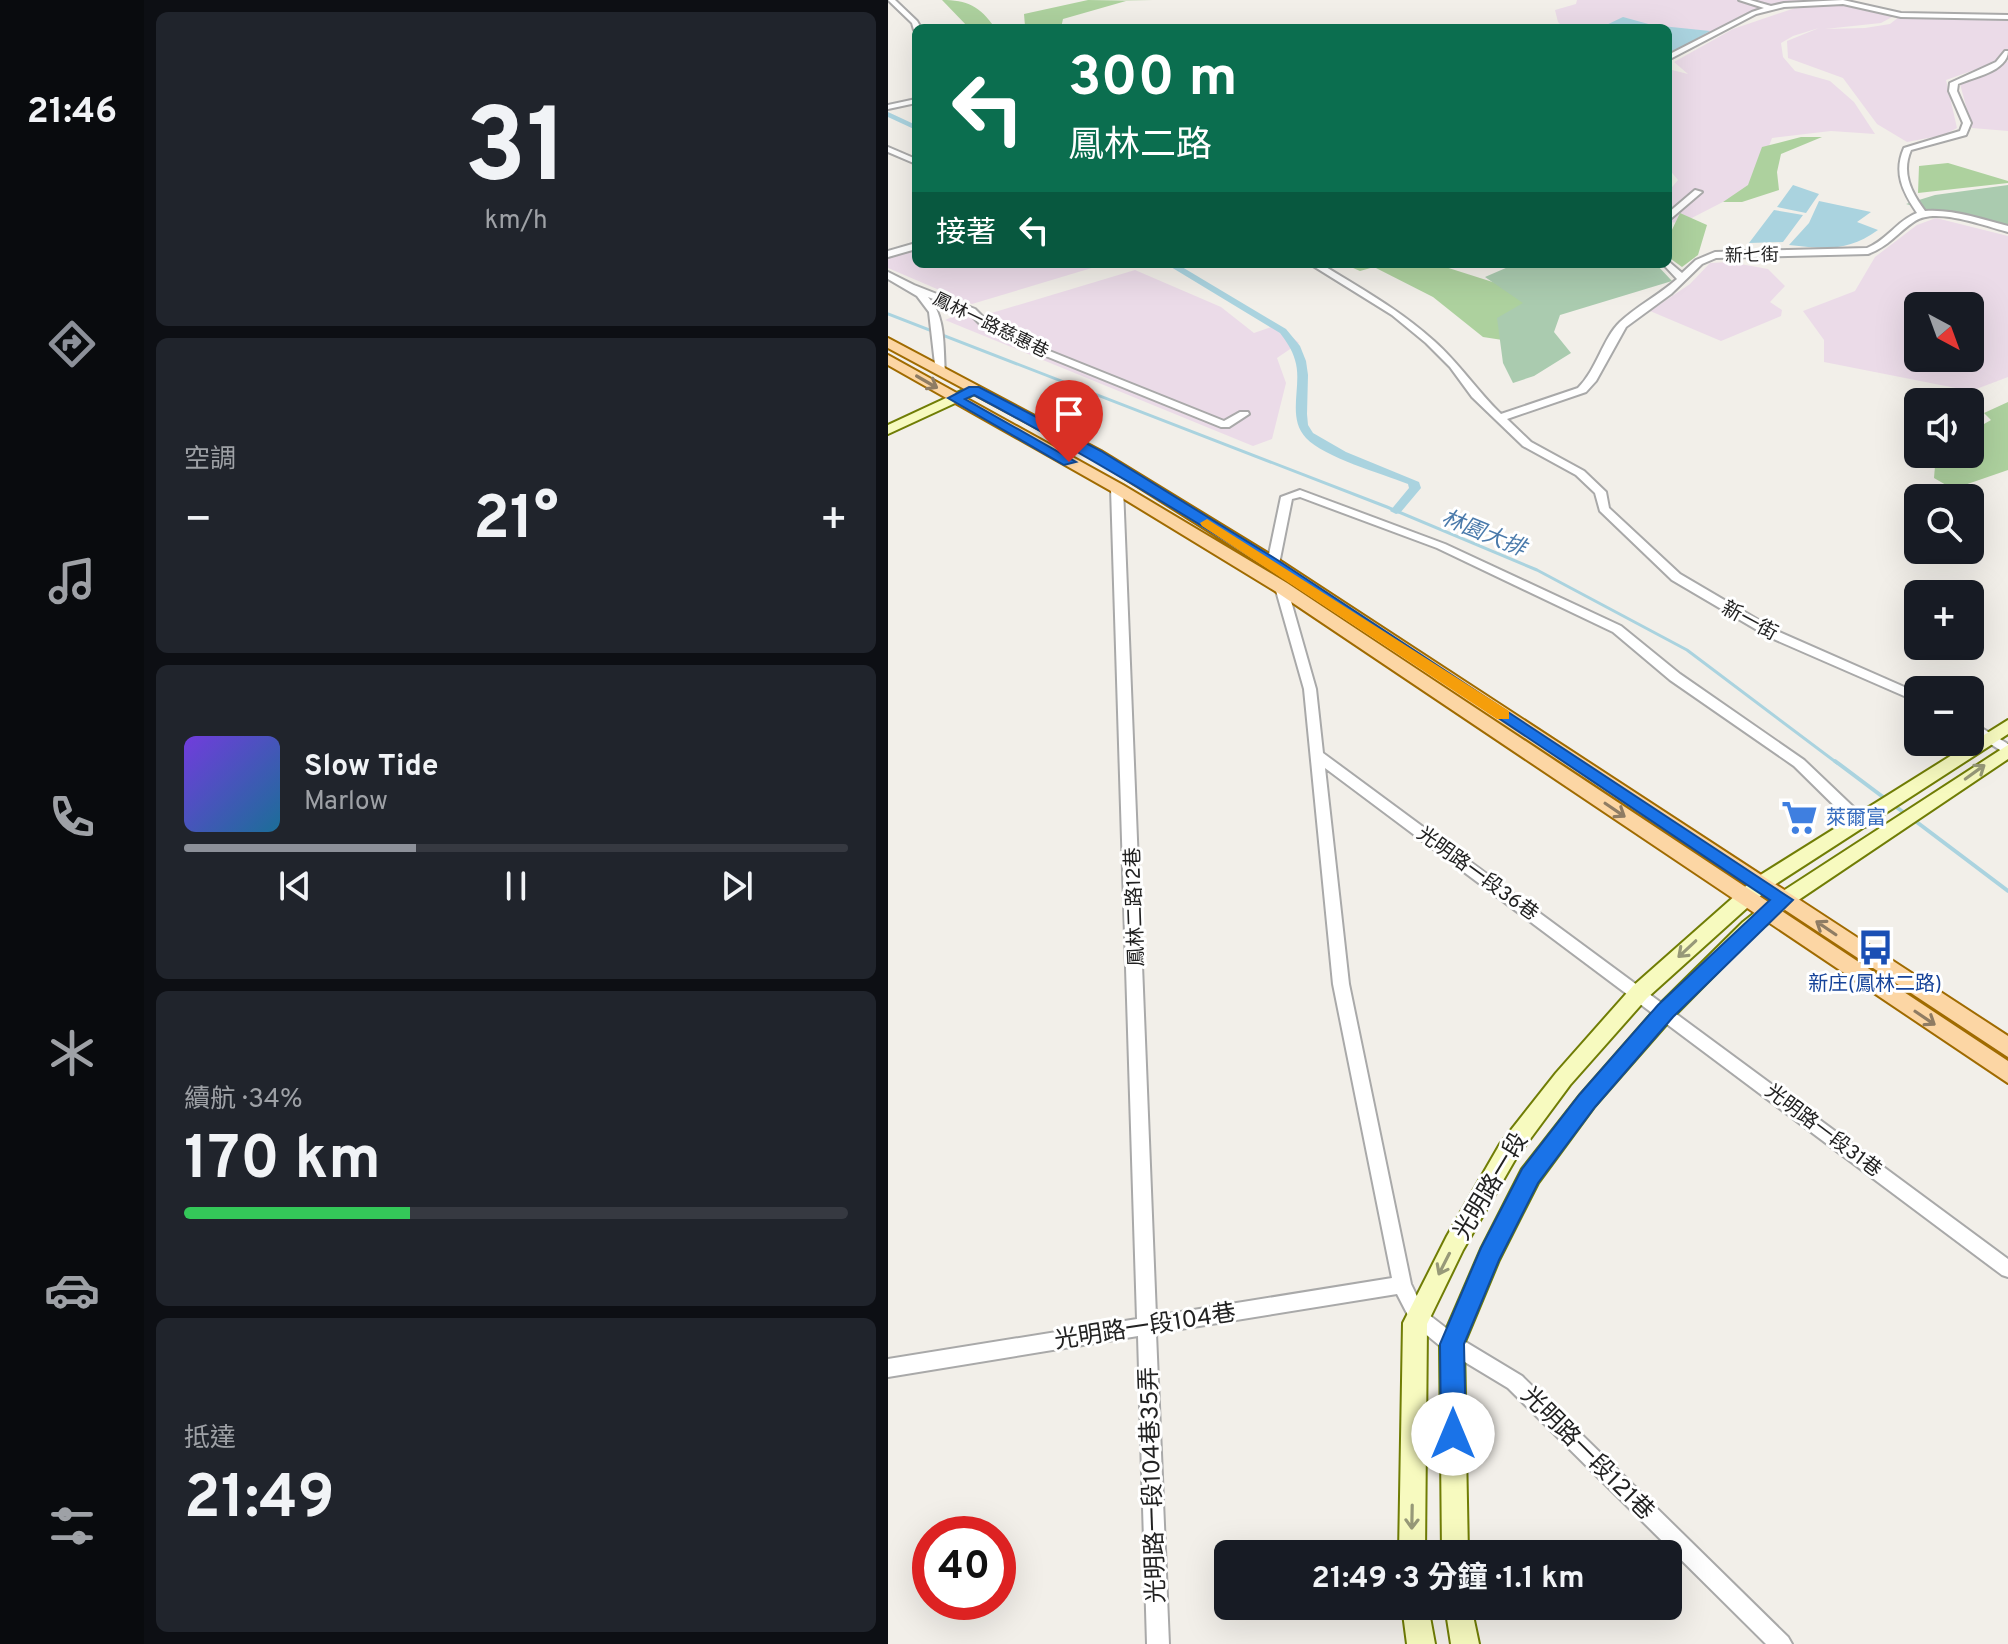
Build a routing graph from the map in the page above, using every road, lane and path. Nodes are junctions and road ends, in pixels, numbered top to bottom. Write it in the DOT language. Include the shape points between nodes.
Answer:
graph roads {
  1 [pos="891,0"];
  2 [pos="1742,0"];
  3 [pos="1780,0"];
  4 [pos="1860,2"];
  5 [pos="1762,6"];
  6 [pos="1773,8"];
  7 [pos="2008,17"];
  8 [pos="916,24"];
  9 [pos="2008,53"];
  10 [pos="1672,56"];
  11 [pos="912,102"];
  12 [pos="888,107"];
  13 [pos="888,149"];
  14 [pos="912,160"];
  15 [pos="1698,192"];
  16 [pos="1922,213"];
  17 [pos="1672,215"];
  18 [pos="2008,229"];
  19 [pos="912,247"];
  20 [pos="888,254"];
  21 [pos="1322,268"];
  22 [pos="1672,268"];
  23 [pos="888,275"];
  24 [pos="1682,279"];
  25 [pos="915,288"];
  26 [pos="972,311"];
  27 [pos="938,320"];
  28 [pos="888,342"];
  29 [pos="893,362"];
  30 [pos="940,371"];
  31 [pos="974,389"];
  32 [pos="955,398"];
  33 [pos="1244,414"];
  34 [pos="1499,418"];
  35 [pos="888,430"];
  36 [pos="1117,488"];
  37 [pos="1273,564"];
  38 [pos="1281,587"];
  39 [pos="1904,692"];
  40 [pos="2008,726"];
  41 [pos="1984,733"];
  42 [pos="1990,737"];
  43 [pos="2008,750"];
  44 [pos="1317,755"];
  45 [pos="1864,821"];
  46 [pos="1753,891"];
  47 [pos="1776,906"];
  48 [pos="1640,992"];
  49 [pos="1666,1011"];
  50 [pos="2008,1048"];
  51 [pos="2008,1073"];
  52 [pos="2008,1269"];
  53 [pos="1402,1285"];
  54 [pos="1418,1317"];
  55 [pos="1147,1326"];
  56 [pos="1452,1344"];
  57 [pos="888,1368"];
  58 [pos="1412,1540"];
  59 [pos="1455,1540"];
  60 [pos="1417,1620"];
  61 [pos="1461,1620"];
  62 [pos="1158,1644"];
  63 [pos="1421,1644"];
  64 [pos="1465,1644"];
  65 [pos="1781,1644"];
  1 -- 8 [label="street"];
  2 -- 5 [label="street"];
  3 -- 5 [label="street"];
  4 -- 6 [label="street"];
  4 -- 7 [label="street" via="1901,15"];
  5 -- 6 [label="street"];
  6 -- 10 [label="street"];
  9 -- 16 [label="street" via="1999,64 1954,83 1967,123 1963,133 1908,148 1903,156 1906,190"];
  11 -- 12 [label="street"];
  13 -- 14 [label="street"];
  15 -- 17 [label="street"];
  16 -- 18 [label="street"];
  16 -- 24 [label="street, 新七街" via="1887,243 1868,251 1729,253 1699,262"];
  19 -- 20 [label="street"];
  21 -- 34 [label="street, 新一街" via="1395,313 1429,341"];
  22 -- 24 [label="street"];
  23 -- 25 [label="street, 鳳林一路慈惠巷"];
  24 -- 34 [label="street, 新七街" via="1622,325 1582,390"];
  25 -- 26 [label="street, 鳳林一路慈惠巷"];
  25 -- 27 [label="street" via="928,298"];
  26 -- 27 [label="street"];
  26 -- 33 [label="street, 鳳林一路慈惠巷" via="988,327 1029,346 1225,425"];
  27 -- 30 [label="street"];
  28 -- 30 [label="main road"];
  29 -- 32 [label="main road, one-way"];
  30 -- 31 [label="main road"];
  31 -- 32 [label="street"];
  31 -- 37 [label="main road" via="1096,454"];
  32 -- 35 [label="street"];
  32 -- 36 [label="main road"];
  34 -- 39 [label="street, 新一街" via="1527,444 1580,473 1600,492 1604,509 1676,577 1773,634"];
  36 -- 38 [label="main road"];
  36 -- 55 [label="street, 鳳林二路12巷"];
  37 -- 45 [label="street" via="1287,497 1300,493 1441,546 1617,629 1675,677 1799,763"];
  37 -- 46 [label="main road"];
  38 -- 44 [label="street" via="1310,689"];
  38 -- 46 [label="main road, one-way"];
  40 -- 42 [label="street, 光明路一段"];
  41 -- 42 [label="street"];
  42 -- 43 [label="street"];
  42 -- 45 [label="street, 光明路一段"];
  47 -- 43 [label="street, 光明路一段, one-way"];
  44 -- 48 [label="street, 光明路一段36巷"];
  44 -- 53 [label="street" via="1341,984"];
  45 -- 46 [label="street, 光明路一段"];
  46 -- 47 [label="main road"];
  46 -- 48 [label="street, 光明路一段, one-way"];
  47 -- 49 [label="street, 光明路一段"];
  50 -- 47 [label="main road, one-way"];
  47 -- 51 [label="main road, one-way"];
  48 -- 49 [label="street, 光明路一段31巷"];
  48 -- 54 [label="street, 光明路一段, one-way" via="1508,1151"];
  49 -- 52 [label="street, 光明路一段31巷"];
  49 -- 56 [label="street, 光明路一段" via="1530,1176"];
  53 -- 54 [label="street"];
  53 -- 55 [label="street, 光明路一段104巷"];
  54 -- 56 [label="street, 光明路一段121巷"];
  54 -- 58 [label="street, 光明路一段, one-way"];
  55 -- 57 [label="street, 光明路一段104巷"];
  55 -- 62 [label="street, 光明路一段104巷35弄"];
  56 -- 59 [label="street, 光明路一段"];
  56 -- 65 [label="street, 光明路一段121巷" via="1515,1382"];
  60 -- 63 [label="street"];
  61 -- 64 [label="street"];
}
